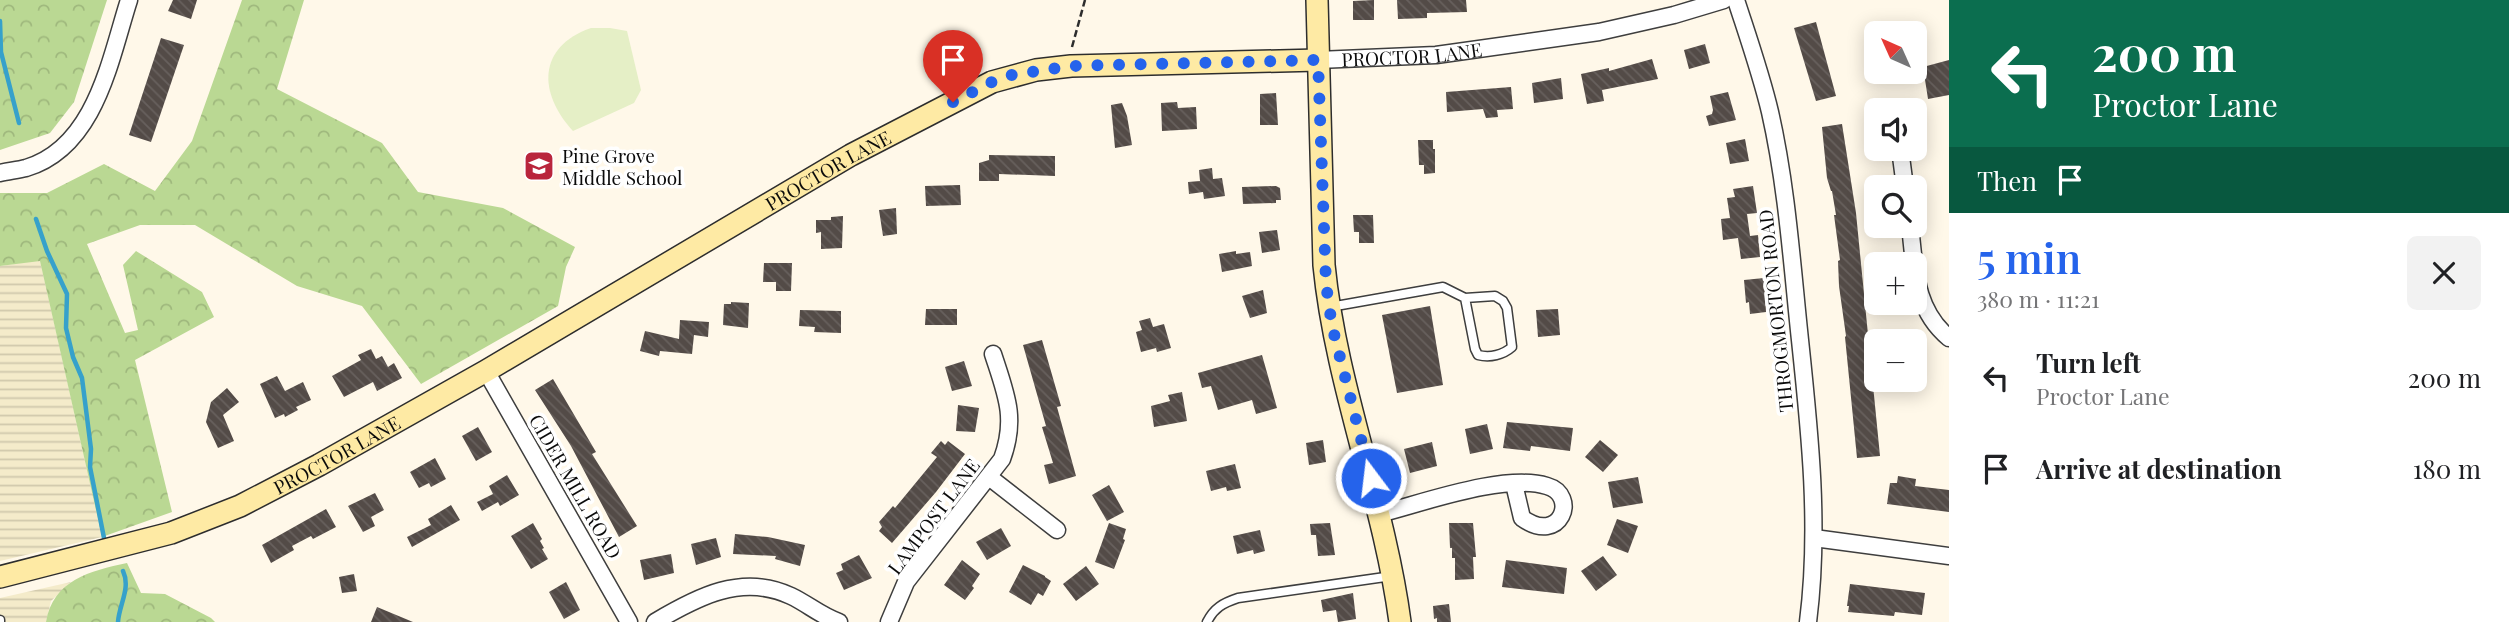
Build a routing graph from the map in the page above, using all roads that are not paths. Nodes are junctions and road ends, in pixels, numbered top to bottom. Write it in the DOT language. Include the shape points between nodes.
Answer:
graph roads {
  1 [pos="129,0"];
  2 [pos="1317,0"];
  3 [pos="1724,0"];
  4 [pos="1736,0"];
  5 [pos="1318,60"];
  6 [pos="0,173"];
  7 [pos="1911,238"];
  8 [pos="1465,298"];
  9 [pos="1329,307"];
  10 [pos="1949,338"];
  11 [pos="993,354"];
  12 [pos="486,370"];
  13 [pos="989,477"];
  14 [pos="1514,484"];
  15 [pos="1379,513"];
  16 [pos="1057,530"];
  17 [pos="1814,538"];
  18 [pos="1949,556"];
  19 [pos="1393,576"];
  20 [pos="0,577"];
  21 [pos="629,622"];
  22 [pos="655,622"];
  23 [pos="839,622"];
  24 [pos="889,622"];
  25 [pos="1206,622"];
  26 [pos="1401,622"];
  27 [pos="1808,622"];
  1 -- 6 [label="street" via="98,96 79,130 38,163"];
  2 -- 5 [label="street"];
  3 -- 5 [label="street, PROCTOR LANE" via="1598,32 1436,55"];
  4 -- 17 [label="street, THROGMORTON ROAD" via="1770,114 1785,209 1809,427"];
  5 -- 9 [label="street"];
  5 -- 12 [label="street, PROCTOR LANE" via="1071,66 992,82 851,155"];
  7 -- 10 [label="street" via="1924,309"];
  8 -- 8 [label="lane" via="1495,296 1503,301 1512,347 1486,357 1478,355"];
  8 -- 9 [label="lane" via="1443,287"];
  9 -- 15 [label="street"];
  11 -- 13 [label="street, LAMPOST LANE" via="1011,428 1002,459"];
  12 -- 20 [label="street, PROCTOR LANE" via="240,506 171,533"];
  12 -- 21 [label="street, CIDER MILL ROAD"];
  13 -- 16 [label="street"];
  13 -- 24 [label="street, LAMPOST LANE" via="906,582"];
  14 -- 15 [label="street" via="1488,486"];
  15 -- 19 [label="street"];
  17 -- 18 [label="street"];
  17 -- 27 [label="street, THROGMORTON ROAD"];
  19 -- 25 [label="lane" via="1238,598 1223,604"];
  19 -- 26 [label="street"];
  22 -- 23 [label="street" via="715,591 753,587 790,595"];
}
